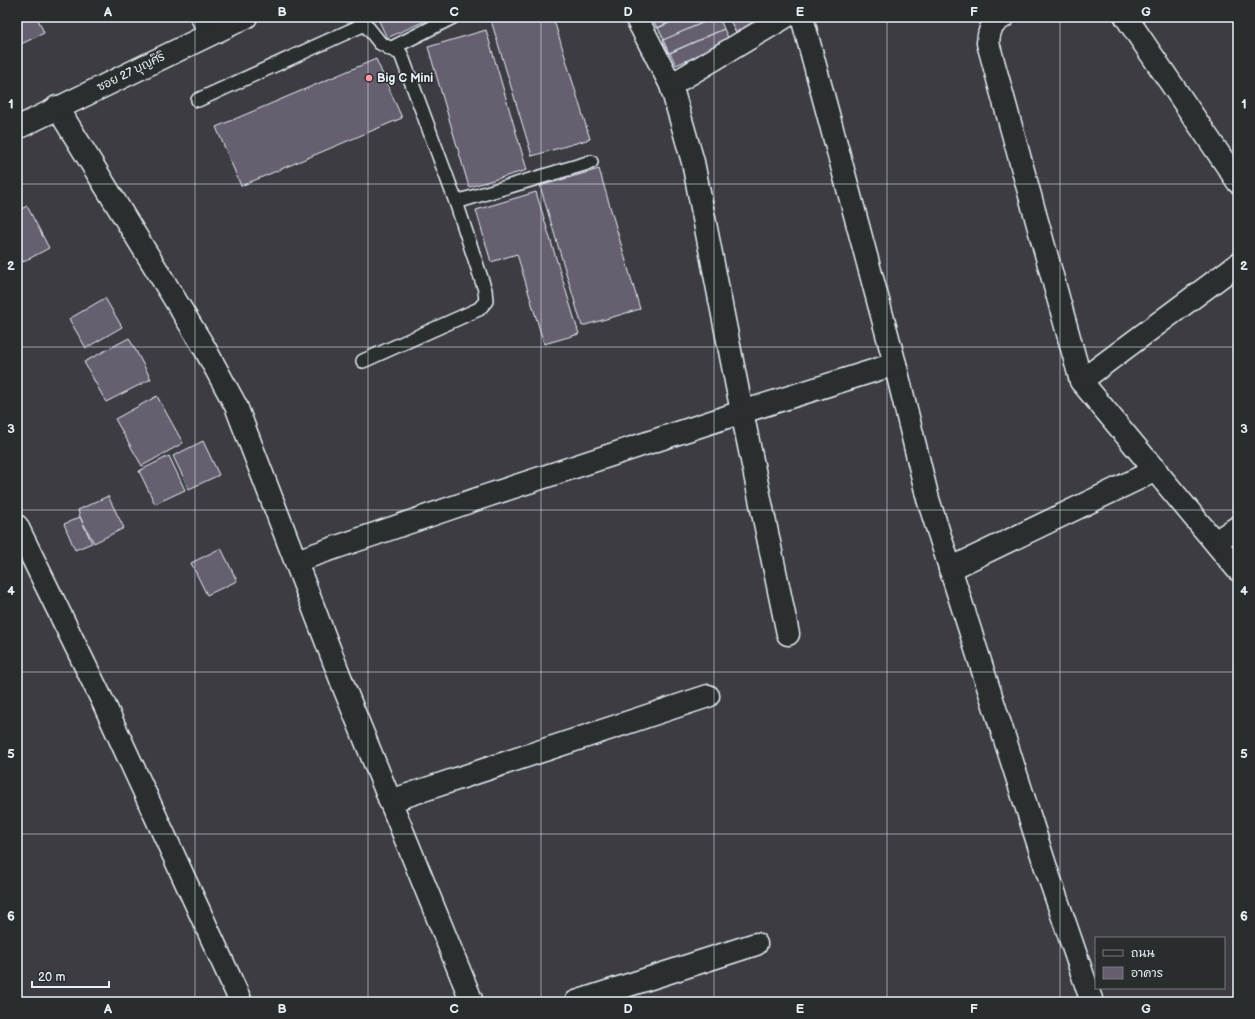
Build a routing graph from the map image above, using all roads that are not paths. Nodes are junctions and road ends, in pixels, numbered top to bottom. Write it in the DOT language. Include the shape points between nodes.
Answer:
graph roads {
  1 [pos="246,17"];
  2 [pos="453,17"];
  3 [pos="636,17"];
  4 [pos="785,17"];
  5 [pos="802,17"];
  6 [pos="1003,17"];
  7 [pos="1126,17"];
  8 [pos="363,20"];
  9 [pos="206,26"];
  10 [pos="390,49"];
  11 [pos="671,85"];
  12 [pos="198,100"];
  13 [pos="57,107"];
  14 [pos="17,128"];
  15 [pos="591,162"];
  16 [pos="1238,182"];
  17 [pos="456,202"];
  18 [pos="1238,264"];
  19 [pos="362,361"];
  20 [pos="895,364"];
  21 [pos="1081,381"];
  22 [pos="742,412"];
  23 [pos="1156,470"];
  24 [pos="17,526"];
  25 [pos="1238,527"];
  26 [pos="1215,542"];
  27 [pos="296,561"];
  28 [pos="950,569"];
  29 [pos="1238,570"];
  30 [pos="788,634"];
  31 [pos="708,696"];
  32 [pos="390,801"];
  33 [pos="756,944"];
  34 [pos="241,1002"];
  35 [pos="472,1002"];
  36 [pos="576,1002"];
  37 [pos="1092,1002"];
  1 -- 9 [label="street, ซอย 27 บุญศิริ"];
  2 -- 10 [label="lane"];
  3 -- 11 [label="street"];
  4 -- 11 [label="street"];
  5 -- 20 [label="street"];
  6 -- 21 [label="street" via="989,30 988,43"];
  7 -- 16 [label="street"];
  8 -- 10 [label="lane" via="380,43"];
  8 -- 12 [label="lane"];
  9 -- 13 [label="street, ซอย 27 บุญศิริ"];
  10 -- 17 [label="lane" via="401,54"];
  11 -- 22 [label="street" via="693,162"];
  13 -- 14 [label="street, ซอย 27 บุญศิริ"];
  13 -- 27 [label="street" via="204,347 236,406"];
  15 -- 17 [label="lane"];
  17 -- 19 [label="lane" via="485,290 486,301 479,309"];
  18 -- 21 [label="street"];
  20 -- 22 [label="street"];
  20 -- 28 [label="street" via="928,499"];
  21 -- 23 [label="street"];
  22 -- 27 [label="street"];
  22 -- 30 [label="street"];
  23 -- 26 [label="street"];
  23 -- 28 [label="street"];
  24 -- 34 [label="street" via="107,712"];
  25 -- 26 [label="street"];
  26 -- 29 [label="street"];
  27 -- 32 [label="street"];
  28 -- 37 [label="street"];
  31 -- 32 [label="street"];
  32 -- 35 [label="street"];
  33 -- 36 [label="street"];
}
